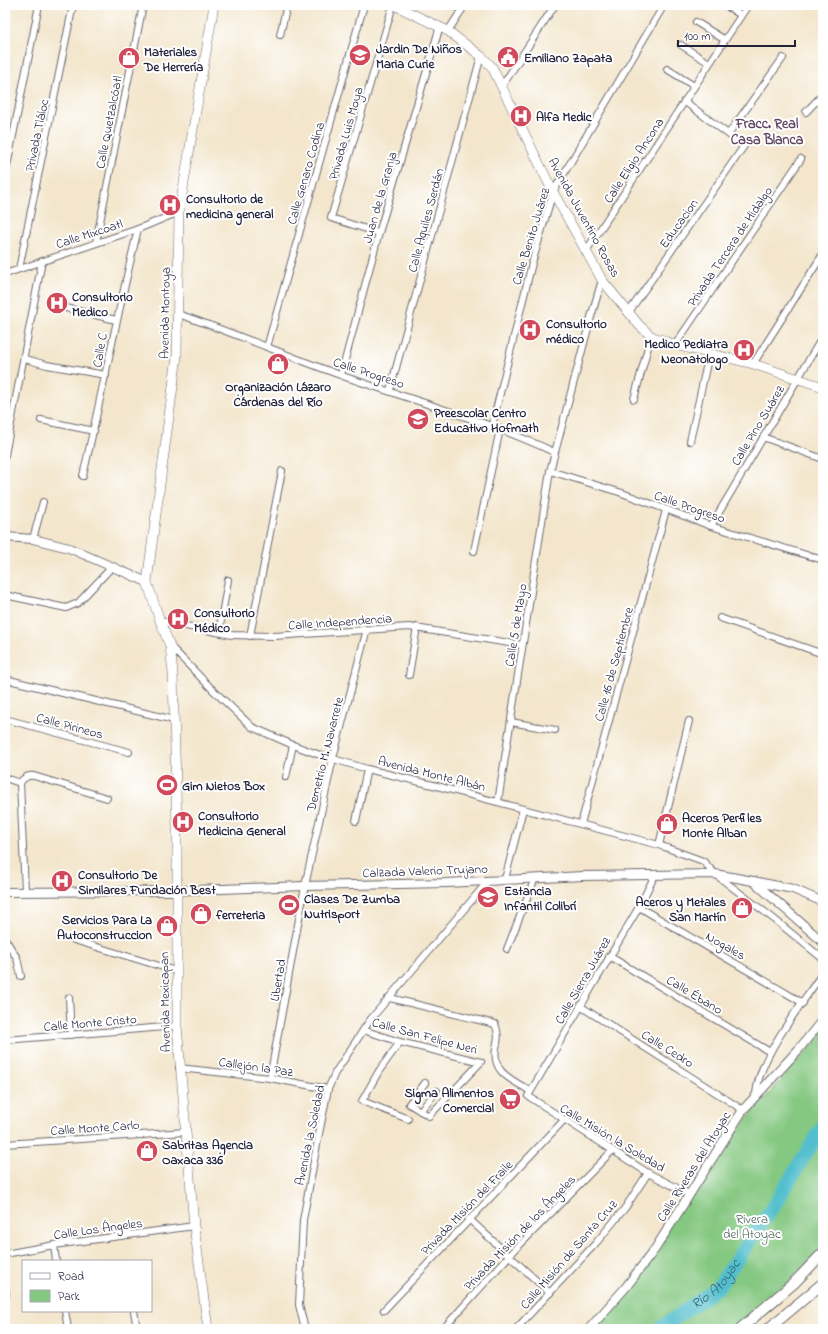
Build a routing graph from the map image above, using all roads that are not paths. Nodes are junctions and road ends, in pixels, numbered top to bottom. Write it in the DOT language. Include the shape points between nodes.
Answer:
graph roads {
  1 [pos="39,5"];
  2 [pos="73,5"];
  3 [pos="143,5"];
  4 [pos="214,5"];
  5 [pos="287,5"];
  6 [pos="364,5"];
  7 [pos="394,5"];
  8 [pos="465,5"];
  9 [pos="555,5"];
  10 [pos="664,5"];
  11 [pos="725,5"];
  12 [pos="748,5"];
  13 [pos="741,16"];
  14 [pos="696,22"];
  15 [pos="440,26"];
  16 [pos="448,31"];
  17 [pos="280,35"];
  18 [pos="725,40"];
  19 [pos="681,45"];
  20 [pos="481,56"];
  21 [pos="783,58"];
  22 [pos="709,63"];
  23 [pos="667,69"];
  24 [pos="502,86"];
  25 [pos="694,86"];
  26 [pos="823,94"];
  27 [pos="684,101"];
  28 [pos="806,112"];
  29 [pos="729,133"];
  30 [pos="801,159"];
  31 [pos="5,176"];
  32 [pos="553,192"];
  33 [pos="179,212"];
  34 [pos="138,229"];
  35 [pos="379,233"];
  36 [pos="96,242"];
  37 [pos="586,251"];
  38 [pos="823,254"];
  39 [pos="42,261"];
  40 [pos="19,269"];
  41 [pos="5,274"];
  42 [pos="602,280"];
  43 [pos="62,307"];
  44 [pos="630,312"];
  45 [pos="178,314"];
  46 [pos="116,320"];
  47 [pos="651,336"];
  48 [pos="823,336"];
  49 [pos="675,345"];
  50 [pos="267,346"];
  51 [pos="709,354"];
  52 [pos="24,359"];
  53 [pos="753,364"];
  54 [pos="106,375"];
  55 [pos="340,375"];
  56 [pos="798,377"];
  57 [pos="823,387"];
  58 [pos="390,390"];
  59 [pos="634,399"];
  60 [pos="41,420"];
  61 [pos="492,426"];
  62 [pos="500,429"];
  63 [pos="94,431"];
  64 [pos="763,437"];
  65 [pos="690,441"];
  66 [pos="554,452"];
  67 [pos="5,455"];
  68 [pos="823,458"];
  69 [pos="282,471"];
  70 [pos="550,471"];
  71 [pos="83,476"];
  72 [pos="43,502"];
  73 [pos="666,510"];
  74 [pos="711,526"];
  75 [pos="5,537"];
  76 [pos="34,540"];
  77 [pos="474,551"];
  78 [pos="823,560"];
  79 [pos="111,568"];
  80 [pos="228,580"];
  81 [pos="147,582"];
  82 [pos="5,595"];
  83 [pos="720,618"];
  84 [pos="160,621"];
  85 [pos="417,627"];
  86 [pos="367,629"];
  87 [pos="219,632"];
  88 [pos="250,636"];
  89 [pos="522,645"];
  90 [pos="170,646"];
  91 [pos="823,654"];
  92 [pos="409,675"];
  93 [pos="5,679"];
  94 [pos="5,719"];
  95 [pos="174,720"];
  96 [pos="689,721"];
  97 [pos="511,722"];
  98 [pos="555,730"];
  99 [pos="293,745"];
  100 [pos="129,752"];
  101 [pos="333,758"];
  102 [pos="367,769"];
  103 [pos="286,777"];
  104 [pos="5,778"];
  105 [pos="20,783"];
  106 [pos="107,798"];
  107 [pos="498,802"];
  108 [pos="523,809"];
  109 [pos="356,821"];
  110 [pos="581,824"];
  111 [pos="658,845"];
  112 [pos="715,874"];
  113 [pos="655,875"];
  114 [pos="535,878"];
  115 [pos="490,879"];
  116 [pos="505,879"];
  117 [pos="753,882"];
  118 [pos="305,886"];
  119 [pos="176,891"];
  120 [pos="5,892"];
  121 [pos="25,892"];
  122 [pos="823,902"];
  123 [pos="639,907"];
  124 [pos="5,939"];
  125 [pos="74,940"];
  126 [pos="823,942"];
  127 [pos="507,948"];
  128 [pos="609,956"];
  129 [pos="823,959"];
  130 [pos="176,971"];
  131 [pos="823,972"];
  132 [pos="21,976"];
  133 [pos="69,998"];
  134 [pos="390,998"];
  135 [pos="803,1003"];
  136 [pos="580,1006"];
  137 [pos="823,1019"];
  138 [pos="177,1026"];
  139 [pos="364,1030"];
  140 [pos="71,1035"];
  141 [pos="5,1040"];
  142 [pos="400,1042"];
  143 [pos="770,1052"];
  144 [pos="179,1068"];
  145 [pos="270,1078"];
  146 [pos="425,1083"];
  147 [pos="328,1089"];
  148 [pos="437,1092"];
  149 [pos="529,1094"];
  150 [pos="756,1096"];
  151 [pos="744,1110"];
  152 [pos="420,1111"];
  153 [pos="408,1119"];
  154 [pos="564,1120"];
  155 [pos="186,1132"];
  156 [pos="5,1144"];
  157 [pos="612,1151"];
  158 [pos="648,1173"];
  159 [pos="689,1194"];
  160 [pos="469,1219"];
  161 [pos="194,1226"];
  162 [pos="54,1245"];
  163 [pos="823,1253"];
  164 [pos="5,1254"];
  165 [pos="509,1256"];
  166 [pos="56,1260"];
  167 [pos="823,1283"];
  168 [pos="550,1293"];
  169 [pos="384,1310"];
  170 [pos="65,1312"];
  171 [pos="134,1312"];
  172 [pos="68,1329"];
  173 [pos="137,1329"];
  174 [pos="208,1329"];
  175 [pos="305,1329"];
  176 [pos="443,1329"];
  177 [pos="516,1329"];
  178 [pos="589,1329"];
  179 [pos="740,1329"];
  180 [pos="768,1329"];
  1 -- 31 [label="street"];
  2 -- 40 [label="street, Privada Tláloc"];
  3 -- 36 [label="street, Calle Quetzalcóatl"];
  4 -- 33 [label="main road, Avenida Montoya"];
  5 -- 17 [label="street"];
  6 -- 50 [label="street, Calle Genaro Codina"];
  7 -- 15 [label="main road, Avenida Juventino Rosas"];
  7 -- 35 [label="street, Privada Luis Moya" via="331,218"];
  8 -- 16 [label="street"];
  9 -- 24 [label="street"];
  10 -- 32 [label="street, Calle Benito Juárez"];
  11 -- 13 [label="street"];
  12 -- 13 [label="street, Calle Eligio Ancona"];
  13 -- 18 [label="street, Calle Eligio Ancona"];
  14 -- 18 [label="street"];
  15 -- 16 [label="main road, Avenida Juventino Rosas"];
  15 -- 35 [label="street, Juan de la Granja"];
  16 -- 20 [label="main road, Avenida Juventino Rosas"];
  18 -- 22 [label="street, Calle Eligio Ancona"];
  19 -- 22 [label="street"];
  20 -- 24 [label="main road, Avenida Juventino Rosas" via="492,68"];
  20 -- 58 [label="street, Calle Aquiles Serdán"];
  21 -- 29 [label="street"];
  22 -- 25 [label="street, Calle Eligio Ancona"];
  23 -- 25 [label="street"];
  24 -- 32 [label="main road, Avenida Juventino Rosas"];
  25 -- 27 [label="street, Calle Eligio Ancona"];
  26 -- 28 [label="street"];
  27 -- 29 [label="street"];
  27 -- 37 [label="street, Calle Eligio Ancona"];
  29 -- 44 [label="street, Educacion" via="744,146"];
  30 -- 49 [label="street, Privada Tercera de Hidalgo"];
  32 -- 37 [label="main road, Avenida Juventino Rosas"];
  32 -- 61 [label="street, Calle Benito Juárez" via="532,263"];
  33 -- 34 [label="street, Calle Mixcoatl"];
  33 -- 45 [label="main road, Avenida Montoya"];
  34 -- 36 [label="street, Calle Mixcoatl"];
  34 -- 46 [label="street, Calle C"];
  35 -- 55 [label="street, Juan de la Granja"];
  36 -- 39 [label="street, Calle Mixcoatl"];
  37 -- 42 [label="main road, Avenida Juventino Rosas"];
  38 -- 53 [label="street"];
  39 -- 40 [label="street, Calle Mixcoatl"];
  39 -- 52 [label="street"];
  40 -- 41 [label="street, Calle Mixcoatl"];
  42 -- 44 [label="main road, Avenida Juventino Rosas"];
  42 -- 66 [label="street"];
  43 -- 46 [label="street"];
  44 -- 47 [label="main road, Avenida Juventino Rosas"];
  45 -- 50 [label="street, Calle Progreso"];
  45 -- 81 [label="main road, Avenida Montoya" via="178,356"];
  46 -- 54 [label="street, Calle C"];
  47 -- 49 [label="main road, Avenida Juventino Rosas"];
  47 -- 59 [label="street"];
  48 -- 56 [label="street, Calle Pino Suárez"];
  49 -- 51 [label="main road, Avenida Juventino Rosas"];
  50 -- 55 [label="street, Calle Progreso"];
  51 -- 53 [label="main road, Avenida Juventino Rosas"];
  51 -- 65 [label="street"];
  52 -- 54 [label="street"];
  52 -- 67 [label="street"];
  53 -- 56 [label="main road, Avenida Juventino Rosas"];
  54 -- 63 [label="street, Calle C"];
  55 -- 58 [label="street, Calle Progreso"];
  56 -- 57 [label="main road, Avenida Juventino Rosas"];
  56 -- 64 [label="street, Calle Pino Suárez"];
  58 -- 61 [label="street, Calle Progreso"];
  60 -- 63 [label="street"];
  61 -- 62 [label="street, Calle Progreso"];
  62 -- 66 [label="street, Calle Progreso"];
  62 -- 77 [label="street"];
  63 -- 71 [label="street, Calle C"];
  64 -- 68 [label="street"];
  64 -- 74 [label="street, Calle Pino Suárez"];
  66 -- 70 [label="street, Calle 5 de Mayo"];
  69 -- 88 [label="street"];
  70 -- 73 [label="street, Calle Progreso" via="622,493"];
  70 -- 89 [label="street, Calle 5 de Mayo"];
  72 -- 76 [label="street"];
  73 -- 74 [label="street, Calle Progreso"];
  73 -- 110 [label="street, Calle 16 de Septiembre"];
  74 -- 78 [label="street, Calle Progreso"];
  75 -- 76 [label="street"];
  76 -- 79 [label="street" via="69,548"];
  79 -- 81 [label="street"];
  79 -- 82 [label="street" via="78,603 66,608"];
  80 -- 87 [label="street"];
  81 -- 84 [label="main road, Avenida Montoya"];
  83 -- 91 [label="street"];
  84 -- 87 [label="street, Calle Independencia"];
  84 -- 90 [label="main road, Avenida Montoya"];
  85 -- 86 [label="street, Calle Independencia"];
  85 -- 89 [label="street, Calle Independencia"];
  85 -- 92 [label="street"];
  86 -- 88 [label="street, Calle Independencia"];
  86 -- 101 [label="street, Demetrio M. Navarrete"];
  87 -- 88 [label="street, Calle Independencia"];
  89 -- 97 [label="street, Calle 5 de Mayo"];
  90 -- 95 [label="main road, Avenida Mexicapan"];
  90 -- 99 [label="street, Avenida Monte Albán" via="252,726"];
  93 -- 95 [label="street"];
  94 -- 100 [label="street, Calle Pirineos"];
  95 -- 119 [label="main road, Avenida Mexicapan"];
  96 -- 111 [label="street"];
  97 -- 98 [label="street"];
  97 -- 107 [label="street, Calle 5 de Mayo"];
  99 -- 101 [label="street, Avenida Monte Albán"];
  99 -- 103 [label="street"];
  101 -- 102 [label="street, Avenida Monte Albán"];
  101 -- 118 [label="street, Demetrio M. Navarrete"];
  102 -- 107 [label="street, Avenida Monte Albán"];
  102 -- 109 [label="street"];
  104 -- 105 [label="street"];
  105 -- 106 [label="street" via="29,775"];
  105 -- 121 [label="street"];
  107 -- 108 [label="street, Avenida Monte Albán"];
  108 -- 110 [label="street, Avenida Monte Albán"];
  108 -- 116 [label="street"];
  110 -- 111 [label="street, Avenida Monte Albán"];
  111 -- 112 [label="street, Avenida Monte Albán" via="702,861"];
  112 -- 113 [label="street, Calzada Valerio Trujano"];
  112 -- 117 [label="street, Calzada Valerio Trujano"];
  112 -- 129 [label="street, Avenida Monte Albán"];
  113 -- 114 [label="street, Calzada Valerio Trujano"];
  113 -- 123 [label="street, Calle Sierra Juárez"];
  114 -- 116 [label="street, Calzada Valerio Trujano"];
  114 -- 127 [label="street"];
  115 -- 116 [label="street, Calzada Valerio Trujano"];
  115 -- 118 [label="street, Calzada Valerio Trujano" via="446,883"];
  115 -- 134 [label="street, Avenida la Soledad"];
  117 -- 122 [label="street" via="794,889"];
  117 -- 126 [label="street, Calzada Valerio Trujano"];
  118 -- 119 [label="street, Calzada Valerio Trujano"];
  118 -- 145 [label="street, Libertad"];
  119 -- 121 [label="street, Calzada Valerio Trujano"];
  119 -- 130 [label="main road, Avenida Mexicapan"];
  120 -- 121 [label="street, Calzada Valerio Trujano"];
  123 -- 128 [label="street, Calle Sierra Juárez"];
  123 -- 135 [label="street, Nogales"];
  124 -- 132 [label="street" via="17,958"];
  125 -- 130 [label="street"];
  128 -- 136 [label="street, Calle Sierra Juárez"];
  128 -- 143 [label="street, Calle Ébano"];
  130 -- 138 [label="main road, Avenida Mexicapan"];
  131 -- 135 [label="street"];
  133 -- 140 [label="street"];
  134 -- 139 [label="street, Avenida la Soledad"];
  134 -- 149 [label="street, Calle Misión la Soledad" via="495,1024 499,1033 496,1066"];
  135 -- 143 [label="street"];
  136 -- 149 [label="street, Calle Sierra Juárez"];
  136 -- 151 [label="street, Calle Cedro"];
  137 -- 150 [label="street, Calle Riveras del Atoyac"];
  138 -- 140 [label="street, Calle Monte Cristo"];
  138 -- 144 [label="main road, Avenida Mexicapan"];
  139 -- 142 [label="street, Calle San Felipe Neri"];
  139 -- 147 [label="street, Avenida la Soledad" via="335,1073"];
  140 -- 141 [label="street, Calle Monte Cristo"];
  142 -- 152 [label="street, Calle San Felipe Neri" via="481,1062 434,1113 429,1116"];
  142 -- 153 [label="street" via="362,1101"];
  143 -- 150 [label="street" via="758,1080"];
  144 -- 145 [label="street, Callejón la Paz"];
  144 -- 155 [label="main road, Avenida Mexicapan"];
  145 -- 147 [label="street, Callejón la Paz"];
  146 -- 152 [label="street" via="409,1104"];
  147 -- 175 [label="street, Avenida la Soledad" via="303,1220 299,1305"];
  148 -- 152 [label="street"];
  149 -- 154 [label="street, Calle Misión la Soledad"];
  150 -- 151 [label="street, Calle Riveras del Atoyac"];
  151 -- 159 [label="street, Calle Riveras del Atoyac"];
  154 -- 157 [label="street, Calle Misión la Soledad"];
  154 -- 160 [label="street, Privada Misión del Fraile"];
  155 -- 156 [label="street, Calle Monte Carlo"];
  155 -- 161 [label="main road, Avenida Mexicapan"];
  157 -- 158 [label="street, Calle Misión la Soledad"];
  157 -- 165 [label="street, Privada Misión de los Ángeles"];
  158 -- 159 [label="street, Calle Misión la Soledad"];
  158 -- 168 [label="street, Calle Misión de Santa Cruz" via="625,1208"];
  159 -- 178 [label="street, Calle Riveras del Atoyac" via="655,1249"];
  160 -- 165 [label="street"];
  160 -- 169 [label="street, Privada Misión del Fraile"];
  161 -- 162 [label="street, Calle Los Ángeles"];
  161 -- 174 [label="main road, Avenida Mexicapan"];
  162 -- 164 [label="street, Calle Los Ángeles"];
  162 -- 166 [label="street"];
  163 -- 179 [label="main road" via="794,1283"];
  165 -- 168 [label="street"];
  165 -- 176 [label="street, Privada Misión de los Ángeles"];
  167 -- 180 [label="main road"];
  168 -- 177 [label="street, Calle Misión de Santa Cruz"];
  170 -- 172 [label="street"];
  171 -- 173 [label="street"];
}
